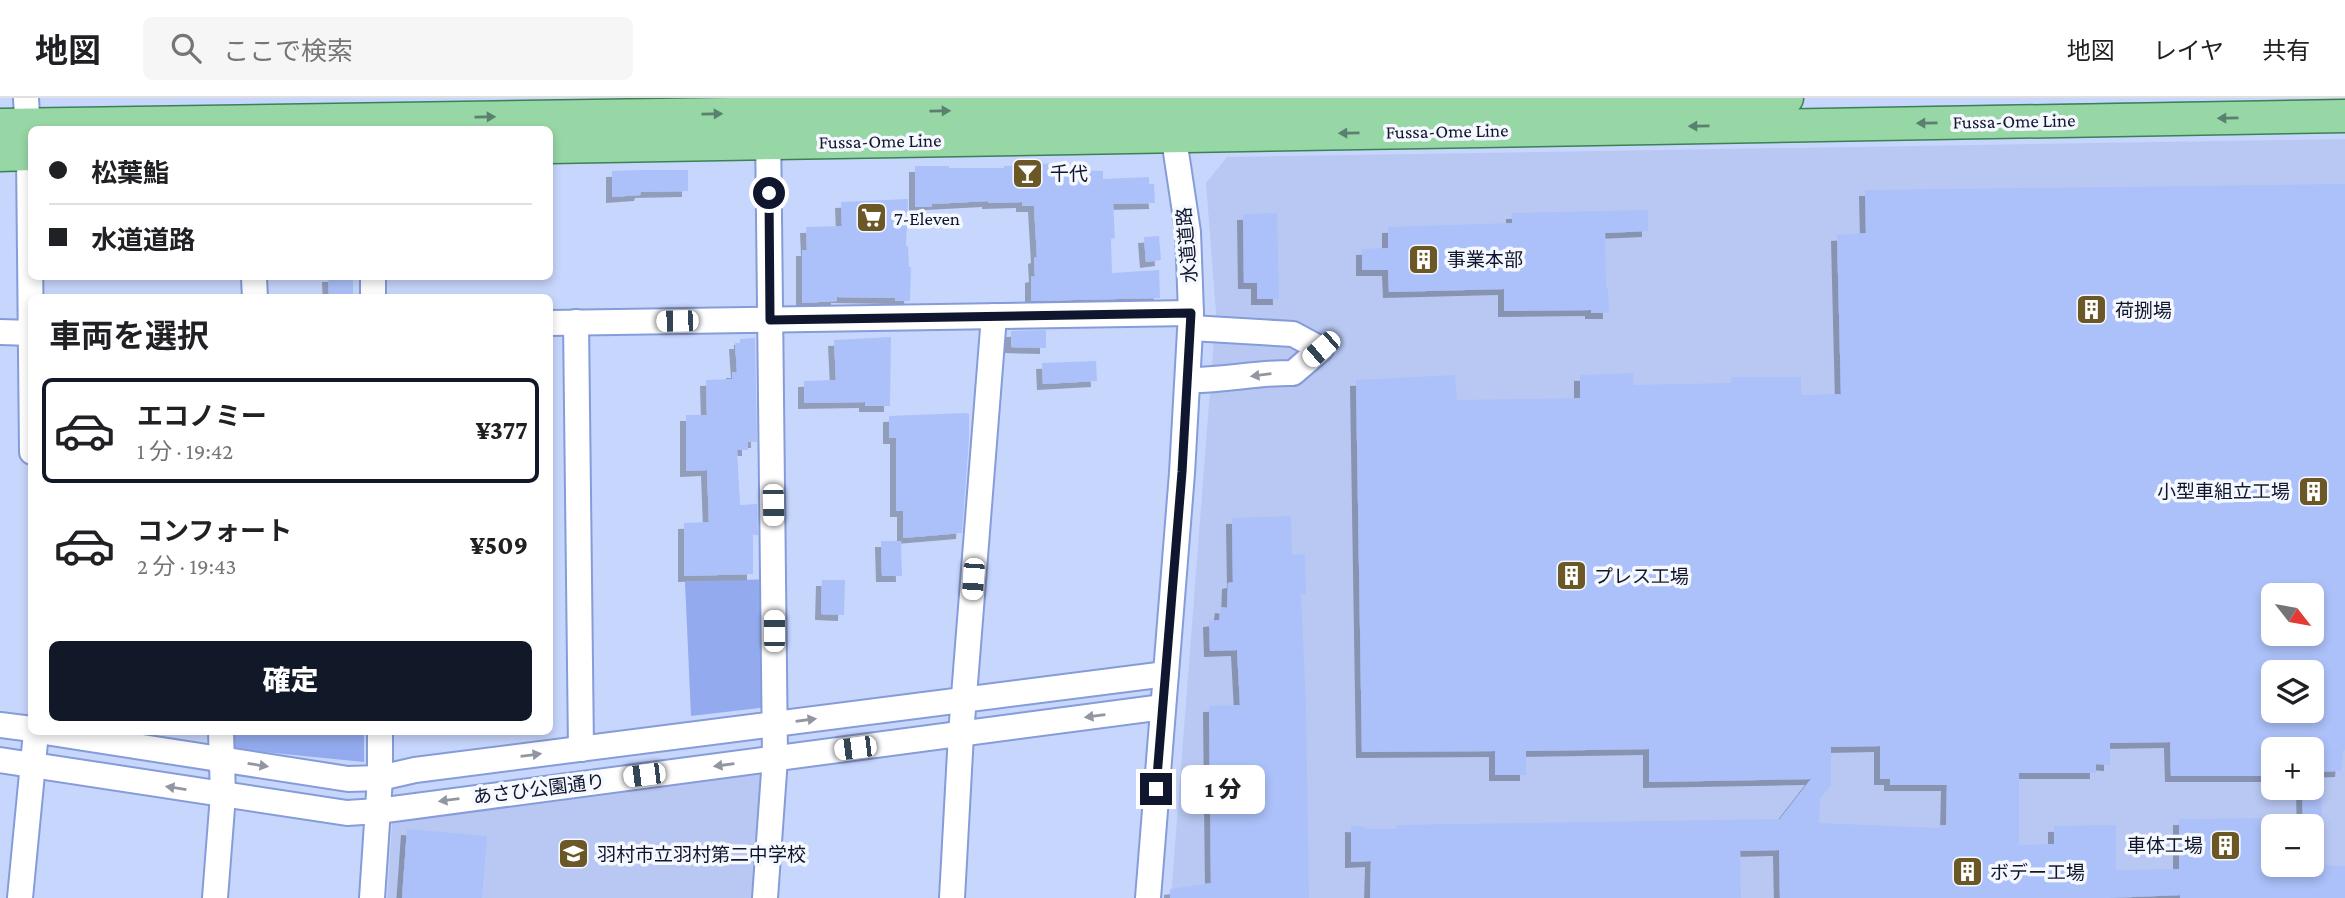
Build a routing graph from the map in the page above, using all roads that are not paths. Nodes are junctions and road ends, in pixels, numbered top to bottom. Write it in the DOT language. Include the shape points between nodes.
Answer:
graph roads {
  1 [pos="1787,98"];
  2 [pos="2263,108"];
  3 [pos="1579,109"];
  4 [pos="1170,114"];
  5 [pos="370,115"];
  6 [pos="2345,116"];
  7 [pos="767,118"];
  8 [pos="177,126"];
  9 [pos="19,135"];
  10 [pos="553,147"];
  11 [pos="29,294"];
  12 [pos="994,316"];
  13 [pos="770,320"];
  14 [pos="1191,321"];
  15 [pos="576,322"];
  16 [pos="553,323"];
  17 [pos="0,332"];
  18 [pos="28,332"];
  19 [pos="1188,380"];
  20 [pos="1166,674"];
  21 [pos="965,698"];
  22 [pos="1163,707"];
  23 [pos="0,724"];
  24 [pos="774,725"];
  25 [pos="28,729"];
  26 [pos="961,734"];
  27 [pos="34,735"];
  28 [pos="65,735"];
  29 [pos="221,735"];
  30 [pos="380,735"];
  31 [pos="582,749"];
  32 [pos="775,758"];
  33 [pos="221,759"];
  34 [pos="0,760"];
  35 [pos="33,765"];
  36 [pos="380,778"];
  37 [pos="223,796"];
  38 [pos="378,811"];
  39 [pos="20,898"];
  40 [pos="215,898"];
  41 [pos="372,898"];
  42 [pos="765,898"];
  43 [pos="952,898"];
  44 [pos="1148,898"];
  1 -- 3 [label="main road, Fussa-Ome Line"];
  2 -- 3 [label="main road, Fussa-Ome Line, one-way"];
  2 -- 6 [label="main road, Fussa-Ome Line"];
  3 -- 4 [label="main road, Fussa-Ome Line"];
  4 -- 7 [label="main road, Fussa-Ome Line"];
  4 -- 14 [label="street, 水道道路" via="1188,232"];
  5 -- 7 [label="main road, Fussa-Ome Line, one-way"];
  5 -- 8 [label="main road, Fussa-Ome Line"];
  7 -- 10 [label="main road, Fussa-Ome Line"];
  7 -- 13 [label="street"];
  9 -- 11 [label="street"];
  12 -- 13 [label="street"];
  12 -- 14 [label="street"];
  12 -- 21 [label="street"];
  13 -- 15 [label="street"];
  13 -- 24 [label="street"];
  14 -- 19 [label="street, 水道道路"];
  14 -- 19 [label="street, one-way" via="1293,334 1321,349 1293,373"];
  15 -- 16 [label="street"];
  15 -- 31 [label="street"];
  17 -- 18 [label="street"];
  19 -- 20 [label="street, 水道道路"];
  20 -- 21 [label="street, あさひ公園通り"];
  20 -- 22 [label="street, 水道道路"];
  24 -- 21 [label="street, あさひ公園通り, one-way"];
  21 -- 26 [label="street"];
  22 -- 26 [label="street, あさひ公園通り, one-way"];
  22 -- 44 [label="street, 水道道路"];
  23 -- 25 [label="street"];
  24 -- 31 [label="street, あさひ公園通り"];
  24 -- 32 [label="street"];
  26 -- 32 [label="street, あさひ公園通り"];
  26 -- 43 [label="street"];
  27 -- 35 [label="street"];
  28 -- 33 [label="street, あさひ公園通り"];
  29 -- 33 [label="street"];
  30 -- 36 [label="street"];
  36 -- 31 [label="street, あさひ公園通り, one-way"];
  32 -- 38 [label="street, あさひ公園通り, one-way"];
  32 -- 42 [label="street"];
  33 -- 36 [label="street, あさひ公園通り, one-way" via="348,779"];
  33 -- 37 [label="street"];
  34 -- 35 [label="street, あさひ公園通り"];
  37 -- 35 [label="street, あさひ公園通り, one-way"];
  35 -- 39 [label="street"];
  36 -- 38 [label="street"];
  37 -- 38 [label="street, あさひ公園通り" via="347,813"];
  37 -- 40 [label="street"];
  38 -- 41 [label="street"];
}
